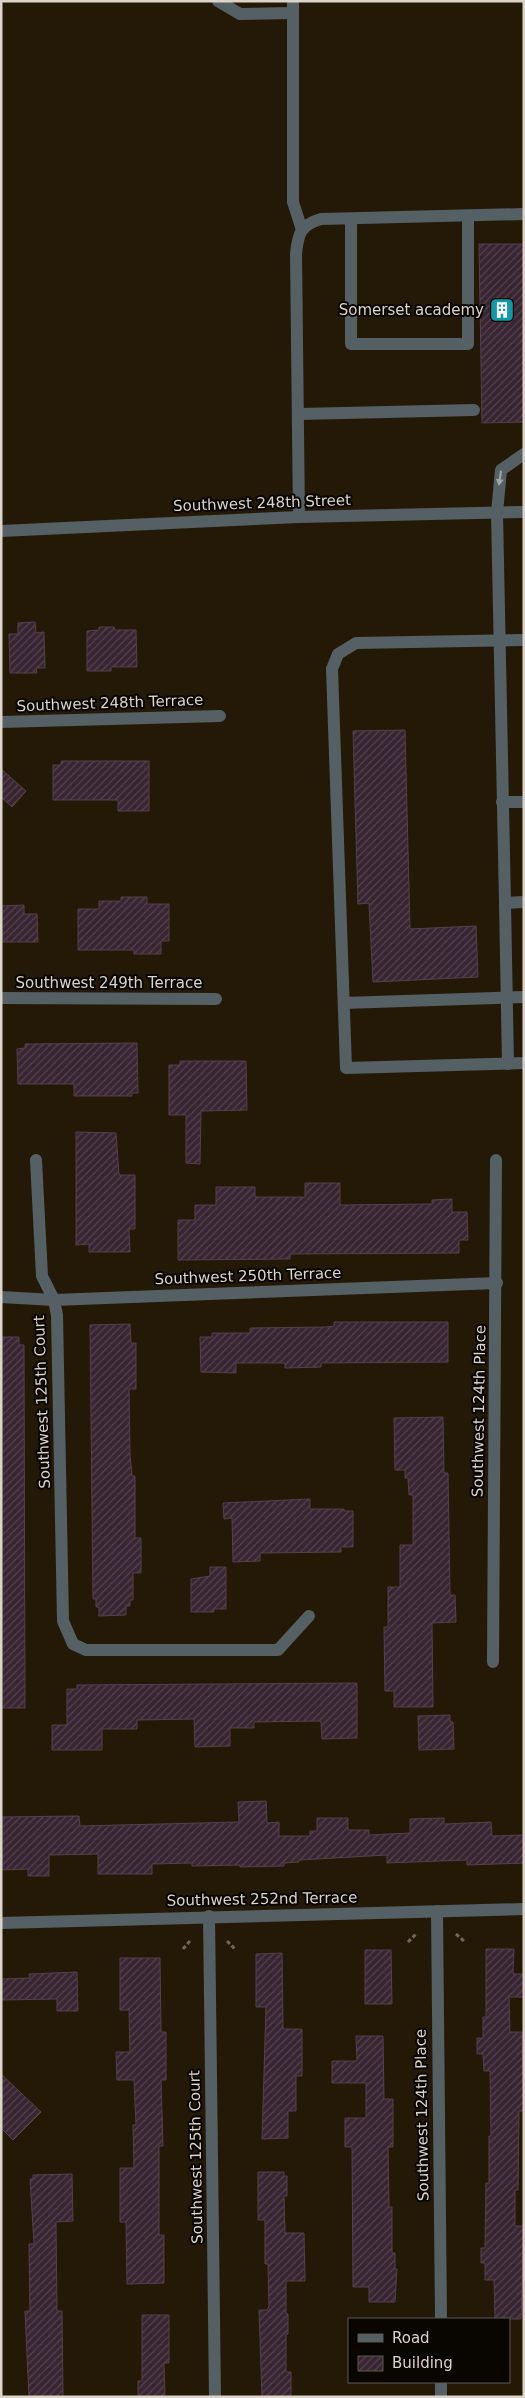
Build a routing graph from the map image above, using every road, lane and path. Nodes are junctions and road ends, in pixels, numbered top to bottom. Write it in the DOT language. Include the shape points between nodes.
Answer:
graph roads {
  1 [pos="218,1"];
  2 [pos="293,7"];
  3 [pos="524,214"];
  4 [pos="468,216"];
  5 [pos="351,219"];
  6 [pos="302,230"];
  7 [pos="474,410"];
  8 [pos="299,414"];
  9 [pos="524,454"];
  10 [pos="524,512"];
  11 [pos="496,513"];
  12 [pos="299,517"];
  13 [pos="1,531"];
  14 [pos="524,640"];
  15 [pos="498,641"];
  16 [pos="220,716"];
  17 [pos="1,722"];
  18 [pos="502,802"];
  19 [pos="524,802"];
  20 [pos="524,902"];
  21 [pos="505,903"];
  22 [pos="524,997"];
  23 [pos="1,998"];
  24 [pos="507,998"];
  25 [pos="216,999"];
  26 [pos="344,1002"];
  27 [pos="524,1063"];
  28 [pos="508,1064"];
  29 [pos="36,1160"];
  30 [pos="496,1160"];
  31 [pos="496,1284"];
  32 [pos="1,1297"];
  33 [pos="54,1300"];
  34 [pos="310,1616"];
  35 [pos="493,1662"];
  36 [pos="524,1909"];
  37 [pos="437,1910"];
  38 [pos="209,1916"];
  39 [pos="1,1923"];
  40 [pos="417,1933"];
  41 [pos="456,1934"];
  42 [pos="190,1941"];
  43 [pos="227,1941"];
  44 [pos="464,1941"];
  45 [pos="408,1942"];
  46 [pos="183,1949"];
  47 [pos="236,1949"];
  48 [pos="441,2318"];
  49 [pos="441,2383"];
  50 [pos="214,2397"];
  51 [pos="441,2397"];
  1 -- 2 [label="street" via="240,14"];
  2 -- 6 [label="street" via="293,202"];
  3 -- 4 [label="street"];
  4 -- 5 [label="street"];
  4 -- 5 [label="street" via="468,344 351,344"];
  5 -- 6 [label="street" via="321,219 308,223"];
  6 -- 8 [label="street" via="297,239 296,254"];
  7 -- 8 [label="street"];
  8 -- 12 [label="street"];
  9 -- 11 [label="street, one-way" via="501,470"];
  10 -- 11 [label="street, Southwest 248th Street"];
  11 -- 12 [label="street, Southwest 248th Street"];
  11 -- 15 [label="street"];
  12 -- 13 [label="street, Southwest 248th Street"];
  14 -- 15 [label="street"];
  15 -- 18 [label="street"];
  15 -- 26 [label="street" via="356,643 338,654 332,669"];
  16 -- 17 [label="street, Southwest 248th Terrace"];
  18 -- 19 [label="street"];
  18 -- 21 [label="street"];
  20 -- 21 [label="street"];
  21 -- 24 [label="street"];
  22 -- 24 [label="street"];
  23 -- 25 [label="street, Southwest 249th Terrace"];
  24 -- 26 [label="street"];
  24 -- 28 [label="street"];
  26 -- 28 [label="street" via="346,1068"];
  27 -- 28 [label="street"];
  29 -- 33 [label="street, Southwest 125th Court" via="42,1276"];
  30 -- 31 [label="street, Southwest 124th Place"];
  31 -- 33 [label="street, Southwest 250th Terrace"];
  31 -- 35 [label="street, Southwest 124th Place"];
  32 -- 33 [label="street, Southwest 250th Terrace"];
  33 -- 34 [label="street, Southwest 125th Court" via="57,1315 63,1621 73,1644 86,1650 278,1650"];
  36 -- 37 [label="street, Southwest 252nd Terrace"];
  37 -- 38 [label="street, Southwest 252nd Terrace"];
  37 -- 48 [label="street, Southwest 124th Place"];
  38 -- 39 [label="street, Southwest 252nd Terrace"];
  38 -- 50 [label="street, Southwest 125th Court"];
  40 -- 45 [label="path"];
  41 -- 44 [label="path"];
  42 -- 46 [label="path"];
  43 -- 47 [label="path"];
  49 -- 51 [label="street"];
}
